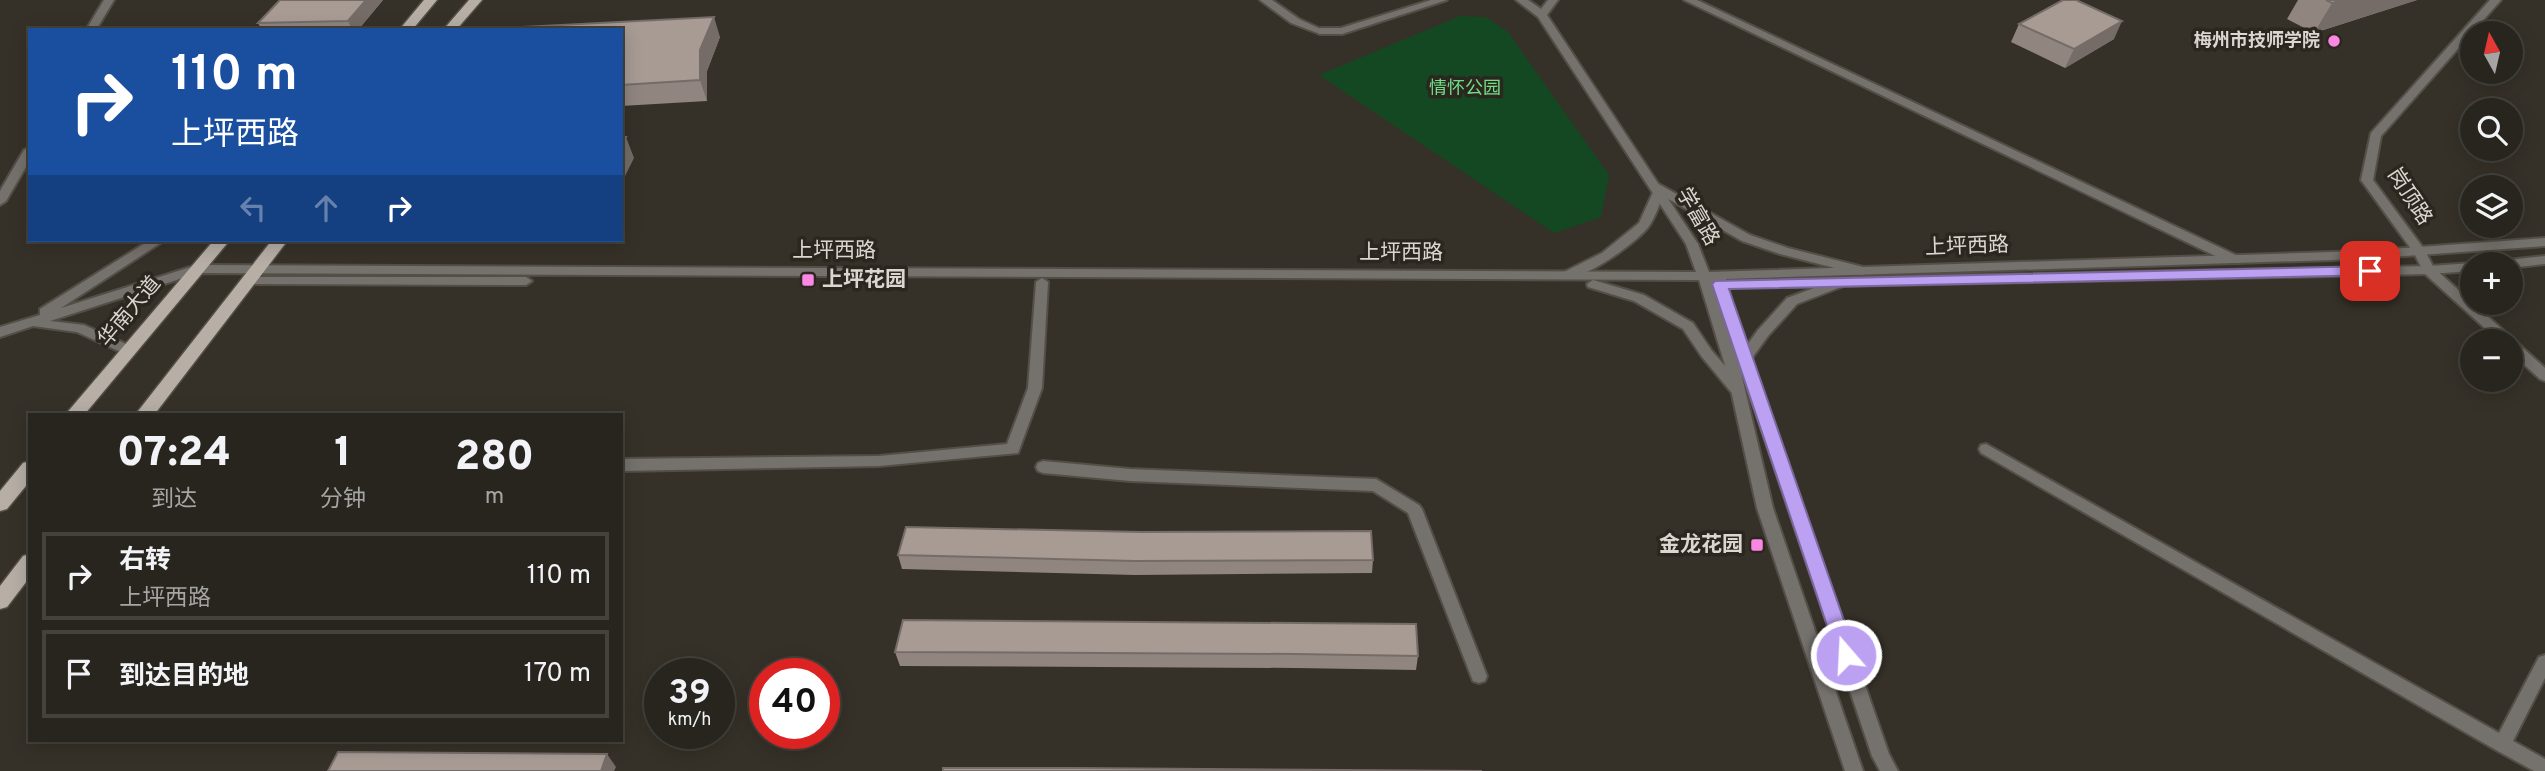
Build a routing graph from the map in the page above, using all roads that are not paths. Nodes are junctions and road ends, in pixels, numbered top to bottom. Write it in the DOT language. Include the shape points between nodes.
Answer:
graph roads {
  1 [pos="109,0"];
  2 [pos="431,0"];
  3 [pos="475,0"];
  4 [pos="1265,0"];
  5 [pos="1441,0"];
  6 [pos="1521,0"];
  7 [pos="1553,0"];
  8 [pos="1689,0"];
  9 [pos="2496,0"];
  10 [pos="1542,15"];
  11 [pos="92,28"];
  12 [pos="407,28"];
  13 [pos="451,28"];
  14 [pos="28,153"];
  15 [pos="1657,190"];
  16 [pos="0,201"];
  17 [pos="156,242"];
  18 [pos="220,242"];
  19 [pos="278,242"];
  20 [pos="2545,242"];
  21 [pos="2420,252"];
  22 [pos="2235,260"];
  23 [pos="2545,260"];
  24 [pos="2523,262"];
  25 [pos="2460,268"];
  26 [pos="197,269"];
  27 [pos="2429,270"];
  28 [pos="1862,271"];
  29 [pos="1569,275"];
  30 [pos="252,276"];
  31 [pos="1712,280"];
  32 [pos="1042,282"];
  33 [pos="1841,282"];
  34 [pos="1593,284"];
  35 [pos="29,323"];
  36 [pos="2494,329"];
  37 [pos="0,332"];
  38 [pos="128,350"];
  39 [pos="2523,356"];
  40 [pos="1734,372"];
  41 [pos="2545,376"];
  42 [pos="1736,388"];
  43 [pos="76,413"];
  44 [pos="146,413"];
  45 [pos="1986,449"];
  46 [pos="623,465"];
  47 [pos="1043,467"];
  48 [pos="28,470"];
  49 [pos="0,504"];
  50 [pos="28,565"];
  51 [pos="0,601"];
  52 [pos="2545,662"];
  53 [pos="1479,676"];
  54 [pos="2502,744"];
  55 [pos="2545,768"];
  56 [pos="1854,771"];
  57 [pos="1889,771"];
  1 -- 11 [label="street"];
  2 -- 12 [label="main road"];
  3 -- 13 [label="main road"];
  4 -- 5 [label="street" via="1295,21 1320,31 1342,31"];
  6 -- 10 [label="street, 学富路"];
  7 -- 10 [label="street"];
  8 -- 22 [label="street"];
  9 -- 21 [label="street, 岗顶路" via="2375,135 2367,180"];
  10 -- 15 [label="street, 学富路"];
  14 -- 16 [label="street"];
  15 -- 28 [label="street" via="1746,238"];
  15 -- 29 [label="street" via="1644,225 1606,256"];
  15 -- 31 [label="street, 学富路"];
  17 -- 35 [label="street"];
  18 -- 26 [label="main road, 华南大道"];
  19 -- 30 [label="main road"];
  20 -- 21 [label="street, 上坪西路"];
  21 -- 22 [label="street, 上坪西路"];
  21 -- 27 [label="street, 岗顶路"];
  22 -- 28 [label="street, 上坪西路"];
  23 -- 24 [label="street"];
  25 -- 27 [label="street, 上坪西路"];
  26 -- 30 [label="street"];
  26 -- 35 [label="street"];
  26 -- 38 [label="main road, 华南大道"];
  27 -- 33 [label="street, 上坪西路"];
  27 -- 36 [label="street, 岗顶路"];
  28 -- 31 [label="street, 上坪西路"];
  29 -- 30 [label="street, 上坪西路"];
  29 -- 31 [label="street, 上坪西路"];
  30 -- 32 [label="street, 上坪西路"];
  30 -- 44 [label="main road"];
  31 -- 33 [label="street, 上坪西路"];
  31 -- 34 [label="street, 上坪西路"];
  31 -- 40 [label="street, 学富路"];
  31 -- 57 [label="street, 学富路"];
  32 -- 34 [label="street, 上坪西路"];
  32 -- 46 [label="street" via="1035,388 1013,449 879,461"];
  33 -- 40 [label="street" via="1791,301"];
  34 -- 42 [label="street" via="1639,298 1688,326"];
  35 -- 37 [label="street"];
  35 -- 38 [label="street" via="79,328"];
  38 -- 43 [label="main road, 华南大道"];
  39 -- 41 [label="street"];
  40 -- 42 [label="street, 学富路"];
  42 -- 56 [label="street, 学富路" via="1765,508"];
  45 -- 54 [label="street"];
  47 -- 53 [label="street" via="1376,485 1413,509"];
  48 -- 49 [label="main road"];
  50 -- 51 [label="main road"];
  52 -- 54 [label="street"];
  54 -- 55 [label="street"];
}
